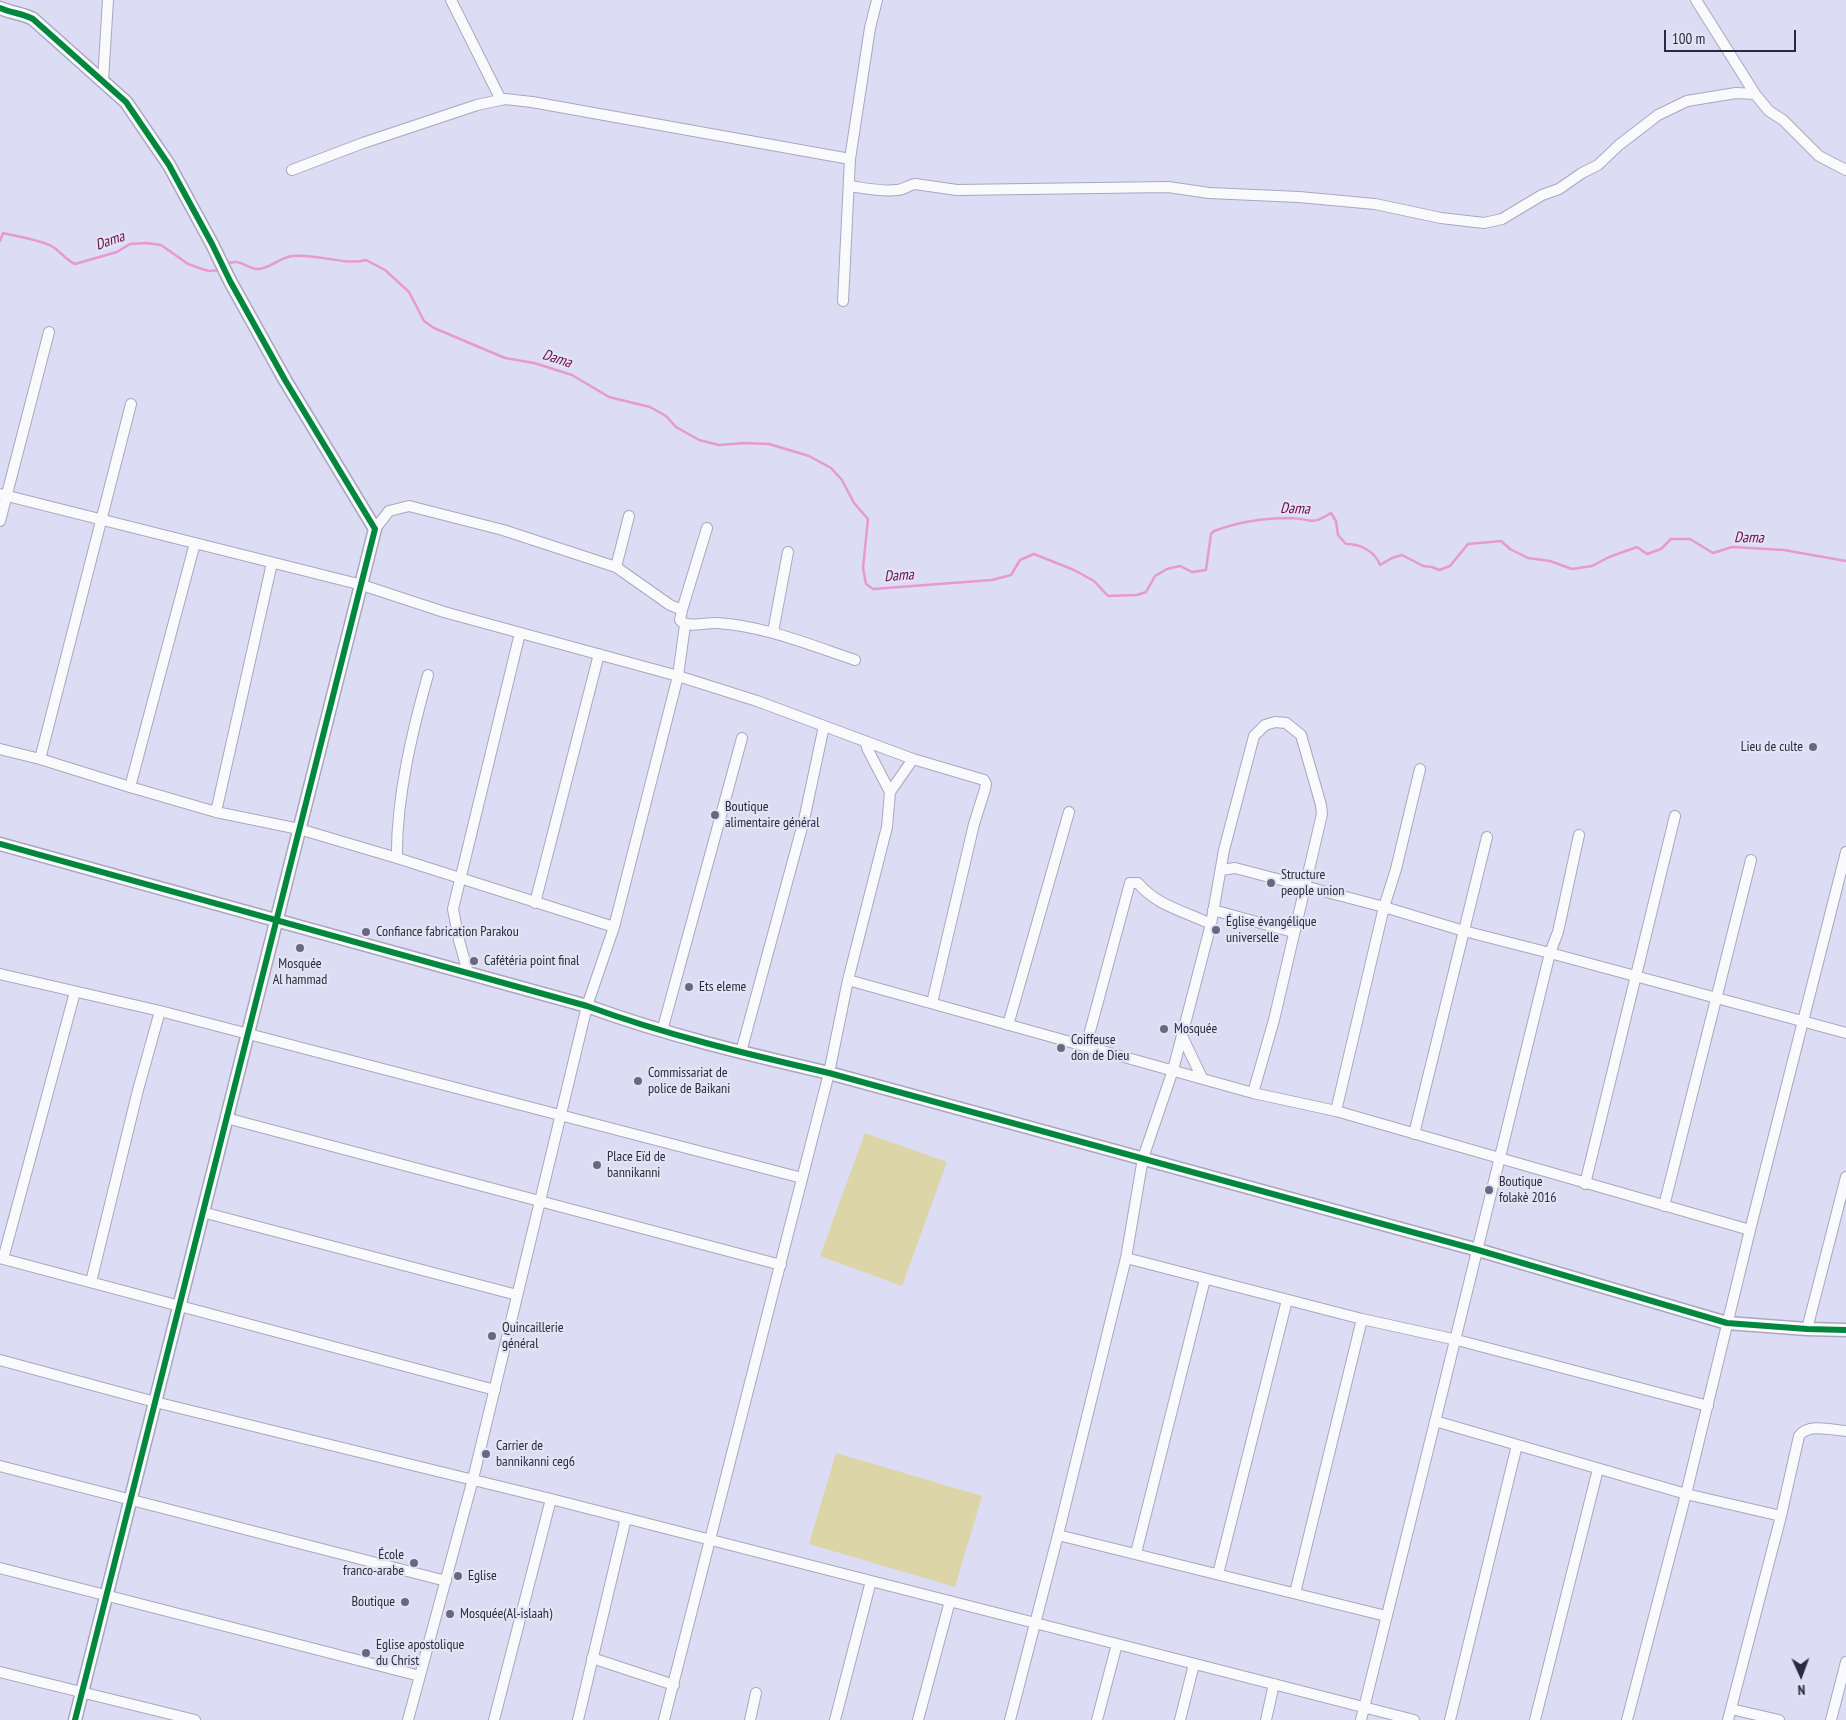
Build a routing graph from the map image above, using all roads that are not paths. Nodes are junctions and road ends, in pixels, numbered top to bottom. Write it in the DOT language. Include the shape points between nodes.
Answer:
graph roads {
  1 [pos="108,0"];
  2 [pos="451,0"];
  3 [pos="877,0"];
  4 [pos="1696,0"];
  5 [pos="0,8"];
  6 [pos="103,81"];
  7 [pos="1755,94"];
  8 [pos="501,100"];
  9 [pos="850,159"];
  10 [pos="292,170"];
  11 [pos="1846,170"];
  12 [pos="849,186"];
  13 [pos="843,301"];
  14 [pos="49,332"];
  15 [pos="131,404"];
  16 [pos="3,495"];
  17 [pos="629,516"];
  18 [pos="102,520"];
  19 [pos="0,521"];
  20 [pos="707,528"];
  21 [pos="375,529"];
  22 [pos="195,543"];
  23 [pos="788,552"];
  24 [pos="272,563"];
  25 [pos="616,567"];
  26 [pos="362,585"];
  27 [pos="682,610"];
  28 [pos="685,625"];
  29 [pos="773,632"];
  30 [pos="520,633"];
  31 [pos="599,654"];
  32 [pos="855,660"];
  33 [pos="428,675"];
  34 [pos="678,676"];
  35 [pos="824,726"];
  36 [pos="742,738"];
  37 [pos="865,741"];
  38 [pos="0,749"];
  39 [pos="40,759"];
  40 [pos="913,759"];
  41 [pos="1420,769"];
  42 [pos="130,787"];
  43 [pos="890,792"];
  44 [pos="216,812"];
  45 [pos="1069,812"];
  46 [pos="1675,816"];
  47 [pos="299,830"];
  48 [pos="1579,835"];
  49 [pos="1487,837"];
  50 [pos="0,844"];
  51 [pos="1846,852"];
  52 [pos="397,858"];
  53 [pos="1751,860"];
  54 [pos="1221,870"];
  55 [pos="460,880"];
  56 [pos="1305,888"];
  57 [pos="535,902"];
  58 [pos="1384,908"];
  59 [pos="1213,910"];
  60 [pos="275,921"];
  61 [pos="1211,924"];
  62 [pos="614,927"];
  63 [pos="1464,931"];
  64 [pos="1293,932"];
  65 [pos="1550,953"];
  66 [pos="468,973"];
  67 [pos="0,974"];
  68 [pos="1636,977"];
  69 [pos="848,980"];
  70 [pos="75,992"];
  71 [pos="1716,997"];
  72 [pos="932,1003"];
  73 [pos="587,1006"];
  74 [pos="160,1011"];
  75 [pos="1803,1022"];
  76 [pos="1008,1025"];
  77 [pos="662,1031"];
  78 [pos="1846,1033"];
  79 [pos="247,1034"];
  80 [pos="1182,1036"];
  81 [pos="1086,1046"];
  82 [pos="741,1052"];
  83 [pos="1173,1070"];
  84 [pos="829,1073"];
  85 [pos="1202,1078"];
  86 [pos="1253,1093"];
  87 [pos="1336,1111"];
  88 [pos="561,1115"];
  89 [pos="226,1118"];
  90 [pos="1414,1134"];
  91 [pos="1143,1158"];
  92 [pos="1499,1158"];
  93 [pos="1846,1176"];
  94 [pos="802,1178"];
  95 [pos="1585,1184"];
  96 [pos="540,1201"];
  97 [pos="1664,1206"];
  98 [pos="202,1212"];
  99 [pos="1750,1230"];
  100 [pos="1478,1250"];
  101 [pos="2,1258"];
  102 [pos="1126,1258"];
  103 [pos="781,1265"];
  104 [pos="1205,1279"];
  105 [pos="91,1282"];
  106 [pos="517,1295"];
  107 [pos="1287,1300"];
  108 [pos="179,1306"];
  109 [pos="1362,1319"];
  110 [pos="1728,1323"];
  111 [pos="1807,1329"];
  112 [pos="1846,1330"];
  113 [pos="1457,1340"];
  114 [pos="0,1360"];
  115 [pos="495,1390"];
  116 [pos="155,1402"];
  117 [pos="1708,1406"];
  118 [pos="1435,1421"];
  119 [pos="1846,1432"];
  120 [pos="1516,1445"];
  121 [pos="0,1466"];
  122 [pos="1598,1469"];
  123 [pos="473,1480"];
  124 [pos="1686,1494"];
  125 [pos="551,1499"];
  126 [pos="131,1501"];
  127 [pos="1781,1516"];
  128 [pos="626,1518"];
  129 [pos="1058,1535"];
  130 [pos="711,1540"];
  131 [pos="1136,1553"];
  132 [pos="0,1568"];
  133 [pos="1218,1574"];
  134 [pos="446,1581"];
  135 [pos="871,1581"];
  136 [pos="1294,1593"];
  137 [pos="107,1595"];
  138 [pos="950,1601"];
  139 [pos="1386,1616"];
  140 [pos="1036,1623"];
  141 [pos="1117,1644"];
  142 [pos="592,1658"];
  143 [pos="1846,1662"];
  144 [pos="1194,1664"];
  145 [pos="0,1672"];
  146 [pos="420,1676"];
  147 [pos="1274,1684"];
  148 [pos="674,1685"];
  149 [pos="83,1692"];
  150 [pos="756,1693"];
  151 [pos="1364,1707"];
  152 [pos="1731,1709"];
  153 [pos="157,1716"];
  154 [pos="75,1720"];
  155 [pos="194,1720"];
  156 [pos="408,1720"];
  157 [pos="494,1720"];
  158 [pos="578,1720"];
  159 [pos="664,1720"];
  160 [pos="750,1720"];
  161 [pos="835,1720"];
  162 [pos="918,1720"];
  163 [pos="1010,1720"];
  164 [pos="1096,1720"];
  165 [pos="1180,1720"];
  166 [pos="1266,1720"];
  167 [pos="1361,1720"];
  168 [pos="1414,1720"];
  169 [pos="1450,1720"];
  170 [pos="1535,1720"];
  171 [pos="1627,1720"];
  172 [pos="1728,1720"];
  173 [pos="1779,1720"];
  174 [pos="1832,1720"];
  1 -- 6 [label="street"];
  2 -- 8 [label="street"];
  3 -- 9 [label="street"];
  4 -- 7 [label="street"];
  5 -- 6 [label="street" via="33,19"];
  6 -- 21 [label="street" via="126,102 169,165 285,380"];
  7 -- 11 [label="street" via="1819,156"];
  7 -- 12 [label="street" via="1736,93 1687,101 1658,115 1598,165 1559,190 1542,195 1502,219 1484,223 1375,204 1168,187 957,190 915,184 889,190"];
  8 -- 9 [label="street" via="542,104"];
  8 -- 10 [label="street" via="363,143"];
  9 -- 12 [label="street"];
  12 -- 13 [label="street"];
  14 -- 16 [label="street"];
  15 -- 18 [label="street"];
  16 -- 18 [label="street"];
  16 -- 19 [label="street"];
  17 -- 25 [label="street"];
  18 -- 22 [label="street"];
  18 -- 39 [label="street"];
  20 -- 27 [label="street"];
  21 -- 25 [label="street" via="389,510 409,506 503,530"];
  21 -- 26 [label="street"];
  22 -- 24 [label="street"];
  22 -- 42 [label="street"];
  23 -- 29 [label="street"];
  24 -- 26 [label="street"];
  24 -- 44 [label="street"];
  25 -- 27 [label="street" via="670,606"];
  26 -- 30 [label="street"];
  26 -- 47 [label="street"];
  27 -- 28 [label="street" via="680,620"];
  28 -- 29 [label="street" via="707,622"];
  28 -- 34 [label="street"];
  29 -- 32 [label="street"];
  30 -- 31 [label="street"];
  30 -- 55 [label="street"];
  31 -- 34 [label="street"];
  31 -- 57 [label="street"];
  33 -- 52 [label="street" via="398,816"];
  34 -- 35 [label="street"];
  34 -- 62 [label="street"];
  35 -- 37 [label="street"];
  35 -- 82 [label="street" via="804,820"];
  36 -- 77 [label="street"];
  37 -- 40 [label="street"];
  37 -- 43 [label="street"];
  38 -- 39 [label="street"];
  39 -- 42 [label="street"];
  40 -- 43 [label="street"];
  40 -- 72 [label="street" via="984,780 986,784"];
  41 -- 58 [label="street"];
  42 -- 44 [label="street"];
  43 -- 69 [label="street" via="887,827"];
  44 -- 47 [label="street"];
  45 -- 76 [label="street"];
  46 -- 68 [label="street"];
  47 -- 52 [label="street"];
  47 -- 60 [label="street"];
  48 -- 65 [label="street" via="1558,932"];
  49 -- 63 [label="street"];
  50 -- 60 [label="street"];
  51 -- 75 [label="street"];
  52 -- 55 [label="street"];
  53 -- 71 [label="street"];
  54 -- 56 [label="street" via="1235,868"];
  54 -- 56 [label="street" via="1254,736 1264,726 1286,723 1301,735 1321,805 1322,814"];
  54 -- 59 [label="street"];
  55 -- 57 [label="street"];
  55 -- 66 [label="street" via="453,909"];
  56 -- 58 [label="street"];
  56 -- 64 [label="street"];
  57 -- 62 [label="street"];
  58 -- 63 [label="street"];
  58 -- 87 [label="street"];
  59 -- 61 [label="street"];
  59 -- 64 [label="street"];
  60 -- 66 [label="street"];
  60 -- 79 [label="street"];
  61 -- 80 [label="street"];
  61 -- 81 [label="street" via="1162,904 1138,883 1130,883"];
  62 -- 73 [label="street"];
  63 -- 65 [label="street"];
  63 -- 90 [label="street"];
  64 -- 86 [label="street" via="1274,1020"];
  65 -- 68 [label="street"];
  65 -- 92 [label="street"];
  66 -- 73 [label="street"];
  67 -- 70 [label="street"];
  68 -- 71 [label="street"];
  68 -- 95 [label="street"];
  69 -- 72 [label="street"];
  69 -- 84 [label="street"];
  70 -- 74 [label="street"];
  70 -- 101 [label="street"];
  71 -- 75 [label="street"];
  71 -- 97 [label="street"];
  72 -- 76 [label="street"];
  73 -- 77 [label="street"];
  73 -- 88 [label="street"];
  74 -- 79 [label="street"];
  74 -- 105 [label="street"];
  75 -- 78 [label="street"];
  75 -- 99 [label="street"];
  76 -- 81 [label="street"];
  77 -- 82 [label="street"];
  79 -- 88 [label="street"];
  79 -- 89 [label="street"];
  80 -- 83 [label="street"];
  80 -- 85 [label="street"];
  81 -- 83 [label="street"];
  82 -- 84 [label="street"];
  83 -- 85 [label="street"];
  83 -- 91 [label="street"];
  84 -- 91 [label="street"];
  84 -- 94 [label="street"];
  85 -- 86 [label="street"];
  86 -- 87 [label="street"];
  87 -- 90 [label="street"];
  88 -- 94 [label="street"];
  88 -- 96 [label="street"];
  89 -- 96 [label="street"];
  89 -- 98 [label="street"];
  90 -- 92 [label="street"];
  91 -- 100 [label="street"];
  91 -- 102 [label="street"];
  92 -- 95 [label="street"];
  92 -- 100 [label="street"];
  93 -- 111 [label="street"];
  94 -- 103 [label="street"];
  95 -- 97 [label="street"];
  96 -- 103 [label="street"];
  96 -- 106 [label="street"];
  97 -- 99 [label="street"];
  98 -- 106 [label="street"];
  98 -- 108 [label="street"];
  99 -- 110 [label="street"];
  100 -- 110 [label="street"];
  100 -- 113 [label="street"];
  101 -- 105 [label="street"];
  102 -- 104 [label="street"];
  102 -- 129 [label="street"];
  103 -- 130 [label="street"];
  104 -- 107 [label="street"];
  104 -- 131 [label="street"];
  105 -- 108 [label="street"];
  106 -- 115 [label="street"];
  107 -- 109 [label="street"];
  107 -- 133 [label="street"];
  108 -- 115 [label="street"];
  108 -- 116 [label="street"];
  109 -- 113 [label="street"];
  109 -- 136 [label="street"];
  110 -- 111 [label="street"];
  110 -- 117 [label="street"];
  111 -- 112 [label="street"];
  113 -- 117 [label="street"];
  113 -- 118 [label="street"];
  114 -- 116 [label="street"];
  115 -- 123 [label="street"];
  116 -- 123 [label="street"];
  116 -- 126 [label="street"];
  117 -- 124 [label="street"];
  118 -- 120 [label="street"];
  118 -- 139 [label="street"];
  119 -- 127 [label="street" via="1809,1428 1798,1436"];
  120 -- 122 [label="street"];
  120 -- 169 [label="street"];
  121 -- 126 [label="street"];
  122 -- 124 [label="street"];
  122 -- 170 [label="street"];
  123 -- 125 [label="street"];
  123 -- 134 [label="street"];
  124 -- 127 [label="street"];
  124 -- 171 [label="street"];
  125 -- 128 [label="street"];
  125 -- 157 [label="street"];
  126 -- 134 [label="street"];
  126 -- 137 [label="street"];
  127 -- 152 [label="street"];
  128 -- 130 [label="street"];
  128 -- 142 [label="street"];
  129 -- 131 [label="street"];
  129 -- 140 [label="street"];
  130 -- 135 [label="street"];
  130 -- 148 [label="street"];
  131 -- 133 [label="street"];
  132 -- 137 [label="street"];
  133 -- 136 [label="street"];
  134 -- 146 [label="street"];
  135 -- 138 [label="street"];
  135 -- 161 [label="street"];
  136 -- 139 [label="street"];
  137 -- 146 [label="street"];
  137 -- 149 [label="street"];
  138 -- 140 [label="street"];
  138 -- 162 [label="street"];
  139 -- 151 [label="street"];
  140 -- 141 [label="street"];
  140 -- 163 [label="street"];
  141 -- 144 [label="street"];
  141 -- 164 [label="street"];
  142 -- 148 [label="street"];
  142 -- 158 [label="street"];
  143 -- 174 [label="street"];
  144 -- 147 [label="street"];
  144 -- 165 [label="street"];
  145 -- 149 [label="street"];
  146 -- 156 [label="street"];
  147 -- 151 [label="street"];
  147 -- 166 [label="street"];
  148 -- 159 [label="street"];
  149 -- 153 [label="street"];
  149 -- 154 [label="street"];
  150 -- 160 [label="street"];
  151 -- 167 [label="street"];
  151 -- 168 [label="street"];
  152 -- 172 [label="street"];
  152 -- 173 [label="street"];
  153 -- 155 [label="street"];
}
